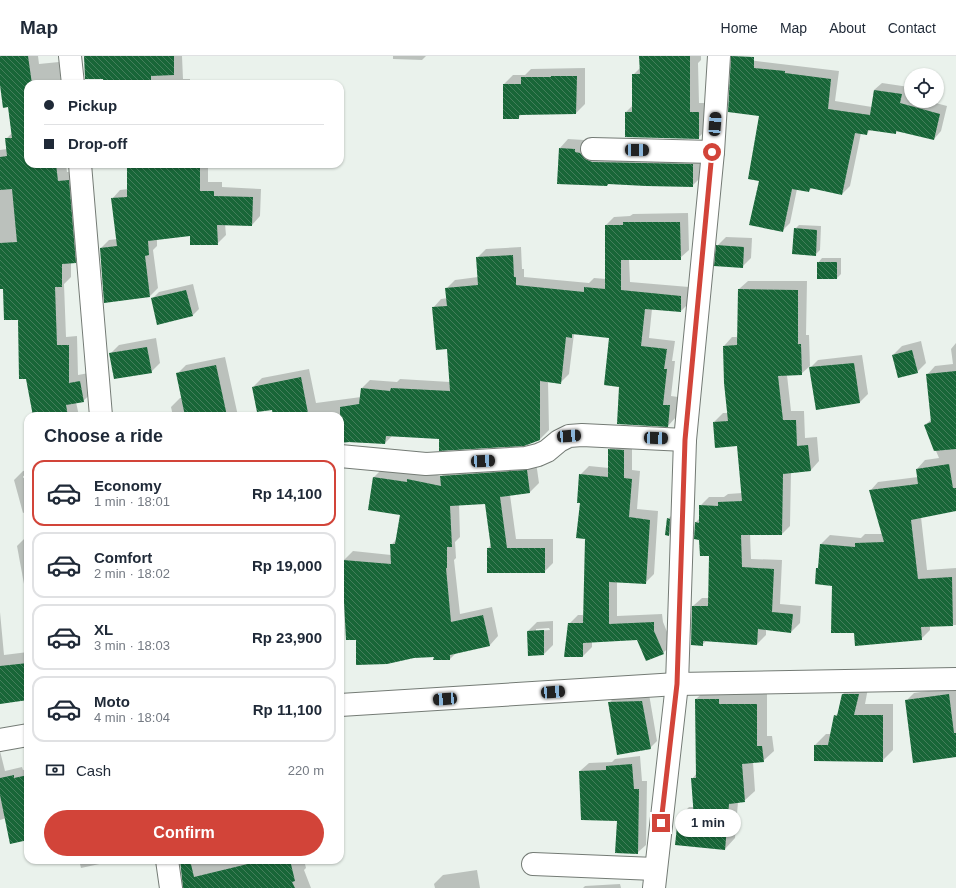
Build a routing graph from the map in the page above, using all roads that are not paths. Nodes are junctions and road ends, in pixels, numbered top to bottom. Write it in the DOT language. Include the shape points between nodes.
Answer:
graph roads {
  1 [pos="70,56"];
  2 [pos="719,56"];
  3 [pos="73,80"];
  4 [pos="592,149"];
  5 [pos="712,152"];
  6 [pos="80,168"];
  7 [pos="102,412"];
  8 [pos="685,440"];
  9 [pos="344,456"];
  10 [pos="956,679"];
  11 [pos="677,684"];
  12 [pos="344,705"];
  13 [pos="24,736"];
  14 [pos="0,740"];
  15 [pos="167,864"];
  16 [pos="533,864"];
  17 [pos="654,878"];
  18 [pos="171,888"];
  1 -- 3 [label="street"];
  2 -- 5 [label="street"];
  4 -- 5 [label="street"];
  5 -- 8 [label="street"];
  6 -- 7 [label="street"];
  8 -- 9 [label="street" via="569,436 547,451 526,458 426,464"];
  8 -- 11 [label="street"];
  10 -- 11 [label="street"];
  11 -- 12 [label="street"];
  11 -- 17 [label="street"];
  13 -- 14 [label="street"];
  15 -- 18 [label="street"];
  16 -- 17 [label="street"];
}
